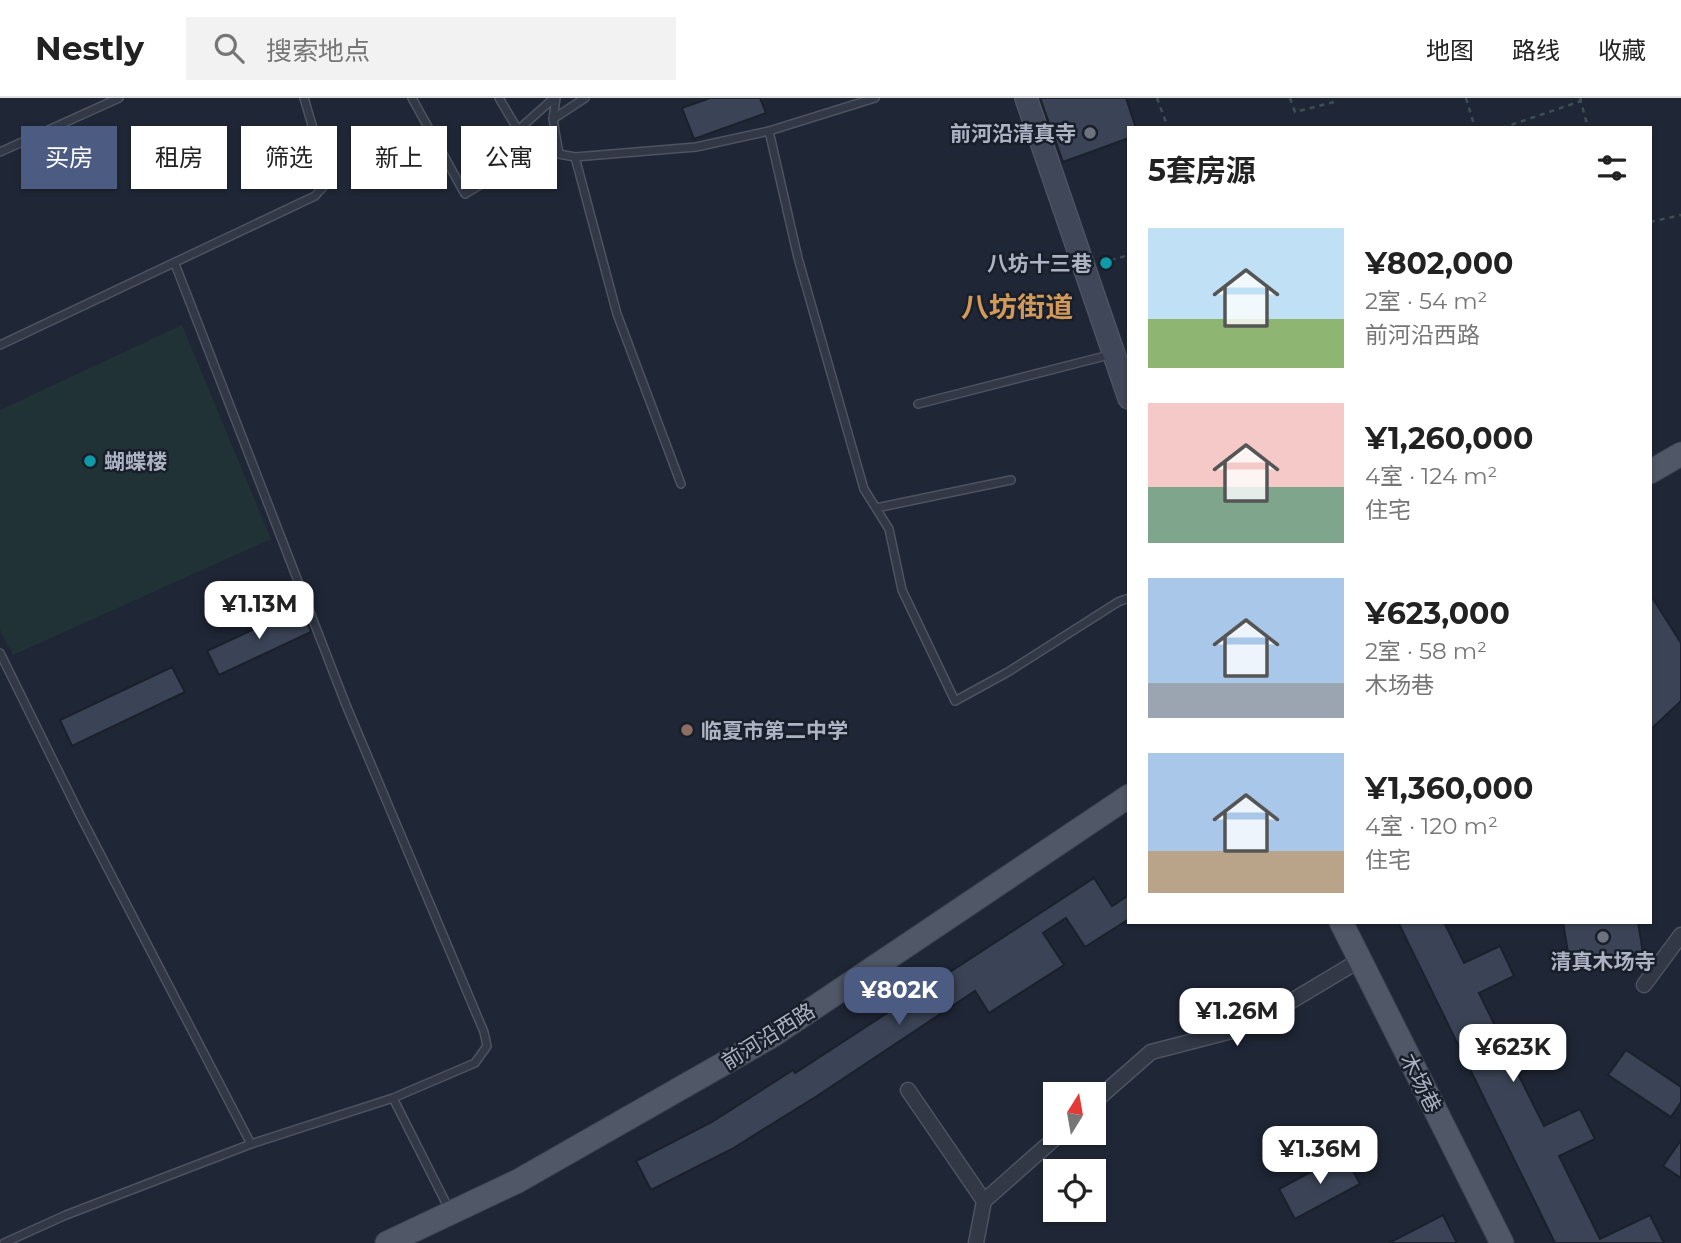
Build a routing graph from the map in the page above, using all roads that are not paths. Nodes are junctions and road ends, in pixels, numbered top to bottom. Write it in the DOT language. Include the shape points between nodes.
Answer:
graph roads {
  1 [pos="119,98"];
  2 [pos="304,98"];
  3 [pos="412,98"];
  4 [pos="499,98"];
  5 [pos="555,98"];
  6 [pos="585,98"];
  7 [pos="874,98"];
  8 [pos="1026,98"];
  9 [pos="553,119"];
  10 [pos="516,126"];
  11 [pos="523,126"];
  12 [pos="769,131"];
  13 [pos="0,152"];
  14 [pos="575,157"];
  15 [pos="461,187"];
  16 [pos="175,264"];
  17 [pos="0,345"];
  18 [pos="1114,354"];
  19 [pos="1127,392"];
  20 [pos="918,404"];
  21 [pos="1681,454"];
  22 [pos="1652,471"];
  23 [pos="1011,480"];
  24 [pos="681,484"];
  25 [pos="876,508"];
  26 [pos="1127,599"];
  27 [pos="0,653"];
  28 [pos="1127,797"];
  29 [pos="1341,924"];
  30 [pos="1681,935"];
  31 [pos="1360,960"];
  32 [pos="1644,985"];
  33 [pos="908,1090"];
  34 [pos="1106,1091"];
  35 [pos="393,1098"];
  36 [pos="251,1144"];
  37 [pos="1047,1145"];
  38 [pos="984,1201"];
  39 [pos="451,1213"];
  40 [pos="4,1243"];
  41 [pos="387,1243"];
  42 [pos="976,1243"];
  43 [pos="1502,1243"];
  1 -- 13 [label="lane"];
  2 -- 16 [label="lane" via="326,172 321,192"];
  3 -- 15 [label="lane"];
  4 -- 10 [label="lane"];
  5 -- 9 [label="lane"];
  5 -- 11 [label="lane"];
  6 -- 9 [label="lane"];
  7 -- 12 [label="lane"];
  8 -- 18 [label="main road"];
  9 -- 14 [label="lane" via="559,154"];
  12 -- 14 [label="lane" via="696,147"];
  12 -- 25 [label="lane" via="798,258 864,489"];
  14 -- 24 [label="lane" via="617,314"];
  16 -- 17 [label="lane"];
  16 -- 35 [label="lane" via="346,705 487,1039 485,1053 475,1063"];
  18 -- 19 [label="main road"];
  18 -- 20 [label="lane"];
  21 -- 22 [label="main road"];
  23 -- 25 [label="lane"];
  25 -- 26 [label="lane" via="889,529 902,590 955,701"];
  27 -- 36 [label="lane"];
  28 -- 39 [label="main road, 前河沿西路" via="772,1036 518,1181"];
  29 -- 31 [label="main road, 木场巷"];
  30 -- 32 [label="street"];
  31 -- 34 [label="street" via="1268,1016 1232,1031 1151,1052"];
  31 -- 43 [label="main road, 木场巷"];
  33 -- 38 [label="street"];
  35 -- 36 [label="lane"];
  35 -- 39 [label="lane"];
  36 -- 40 [label="lane"];
  37 -- 38 [label="street"];
  38 -- 42 [label="street"];
  39 -- 41 [label="main road, 前河沿西路"];
}
